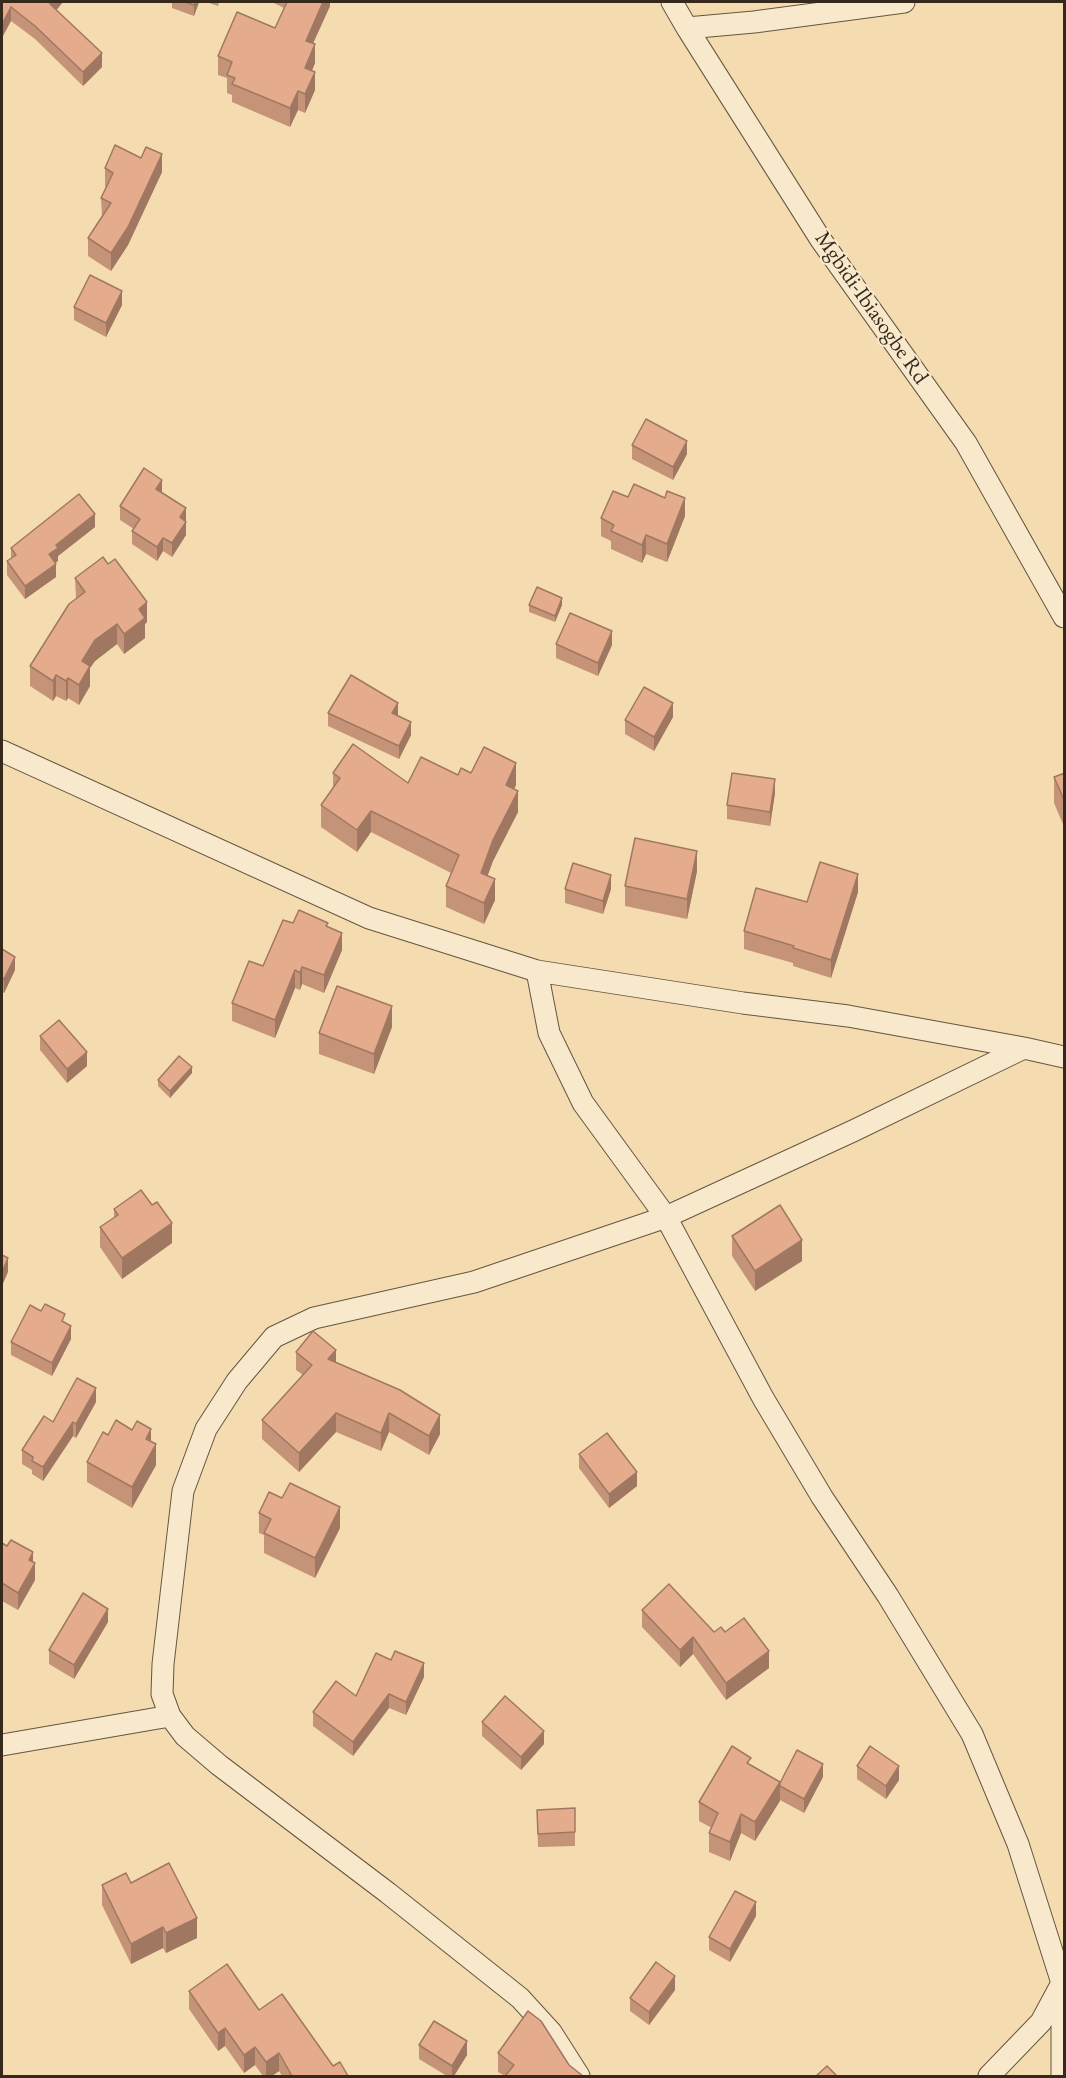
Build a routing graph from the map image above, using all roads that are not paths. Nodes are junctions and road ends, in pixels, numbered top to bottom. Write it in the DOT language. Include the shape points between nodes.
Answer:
graph roads {
  1 [pos="672,2"];
  2 [pos="903,2"];
  3 [pos="687,28"];
  4 [pos="1065,617"];
  5 [pos="2,751"];
  6 [pos="537,971"];
  7 [pos="1024,1048"];
  8 [pos="1065,1057"];
  9 [pos="666,1217"];
  10 [pos="170,1716"];
  11 [pos="2,1744"];
  12 [pos="1065,1960"];
  13 [pos="1062,1983"];
  14 [pos="579,2076"];
  15 [pos="989,2076"];
  16 [pos="1062,2076"];
  1 -- 3 [label="street, Mgbidi-Ibiasogbe Rd"];
  2 -- 3 [label="street"];
  3 -- 4 [label="street, Mgbidi-Ibiasogbe Rd" via="822,240 966,443"];
  5 -- 6 [label="street" via="369,918"];
  6 -- 7 [label="street" via="848,1016"];
  6 -- 9 [label="street" via="549,1033 583,1103"];
  7 -- 8 [label="street"];
  7 -- 9 [label="street"];
  9 -- 10 [label="street" via="474,1282 314,1318 274,1337 237,1382 206,1429 183,1491 163,1664 162,1694"];
  9 -- 13 [label="street" via="798,1458 972,1734 1018,1844"];
  10 -- 11 [label="street"];
  10 -- 14 [label="street" via="185,1736 219,1765 520,1998 551,2032"];
  12 -- 13 [label="street"];
  13 -- 15 [label="street" via="1041,2022"];
  13 -- 16 [label="street"];
}
